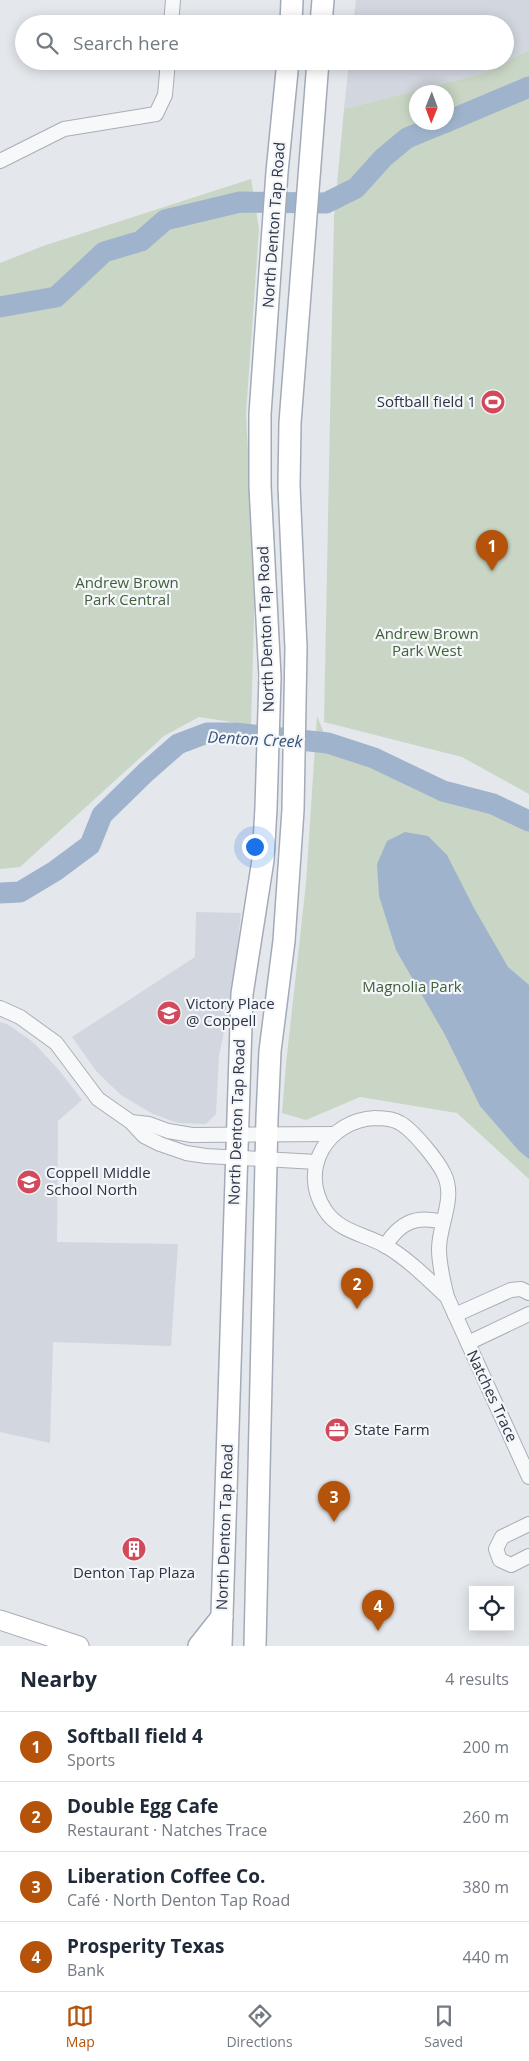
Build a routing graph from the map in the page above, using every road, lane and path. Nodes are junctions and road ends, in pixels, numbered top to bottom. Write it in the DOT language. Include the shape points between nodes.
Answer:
graph roads {
  1 [pos="173,0"];
  2 [pos="292,0"];
  3 [pos="323,0"];
  4 [pos="172,15"];
  5 [pos="291,15"];
  6 [pos="322,15"];
  7 [pos="167,70"];
  8 [pos="287,70"];
  9 [pos="317,70"];
  10 [pos="286,84"];
  11 [pos="316,91"];
  12 [pos="0,161"];
  13 [pos="260,486"];
  14 [pos="289,486"];
  15 [pos="0,1008"];
  16 [pos="131,1122"];
  17 [pos="334,1134"];
  18 [pos="236,1135"];
  19 [pos="267,1135"];
  20 [pos="235,1157"];
  21 [pos="266,1158"];
  22 [pos="317,1162"];
  23 [pos="443,1222"];
  24 [pos="386,1246"];
  25 [pos="529,1293"];
  26 [pos="447,1297"];
  27 [pos="529,1314"];
  28 [pos="455,1316"];
  29 [pos="231,1328"];
  30 [pos="468,1343"];
  31 [pos="260,1426"];
  32 [pos="227,1441"];
  33 [pos="529,1477"];
  34 [pos="529,1524"];
  35 [pos="257,1547"];
  36 [pos="529,1556"];
  37 [pos="222,1617"];
  38 [pos="0,1620"];
  39 [pos="79,1646"];
  40 [pos="199,1646"];
  41 [pos="221,1646"];
  42 [pos="254,1646"];
  1 -- 4 [label="street"];
  2 -- 5 [label="main road"];
  3 -- 6 [label="main road"];
  7 -- 12 [label="street" via="165,94 156,114 64,130"];
  8 -- 10 [label="main road, North Denton Tap Road"];
  9 -- 11 [label="main road, North Denton Tap Road"];
  10 -- 11 [label="main road"];
  10 -- 13 [label="main road, North Denton Tap Road" via="260,414"];
  11 -- 14 [label="main road, North Denton Tap Road" via="290,423"];
  13 -- 14 [label="main road"];
  13 -- 18 [label="main road, North Denton Tap Road" via="270,677 266,808 263,860 242,994"];
  14 -- 19 [label="main road, North Denton Tap Road" via="297,678 293,810 284,941 270,1051"];
  15 -- 16 [label="street" via="20,1017 56,1044 98,1099"];
  16 -- 18 [label="street" via="192,1135"];
  16 -- 20 [label="street" via="144,1136 160,1144 206,1156"];
  17 -- 19 [label="street"];
  17 -- 22 [label="street, Natches Trace"];
  17 -- 23 [label="street, Natches Trace" via="362,1118 382,1118 400,1123 426,1148 446,1176 448,1208"];
  18 -- 19 [label="street"];
  18 -- 20 [label="main road, North Denton Tap Road"];
  19 -- 21 [label="main road, North Denton Tap Road"];
  20 -- 21 [label="street"];
  20 -- 29 [label="main road, North Denton Tap Road"];
  21 -- 22 [label="street"];
  21 -- 31 [label="main road, North Denton Tap Road"];
  22 -- 24 [label="street, Natches Trace" via="317,1193 325,1211 338,1225"];
  23 -- 24 [label="street" via="430,1219 409,1222 392,1234"];
  23 -- 26 [label="street, Natches Trace" via="439,1247"];
  24 -- 26 [label="street, Natches Trace"];
  25 -- 28 [label="street" via="521,1289 512,1290"];
  26 -- 28 [label="street, Natches Trace"];
  27 -- 30 [label="street, Natches Trace"];
  28 -- 30 [label="street, Natches Trace"];
  29 -- 31 [label="main road" via="241,1342 243,1354 243,1414"];
  29 -- 32 [label="main road, North Denton Tap Road"];
  30 -- 33 [label="street, Natches Trace"];
  31 -- 35 [label="main road, North Denton Tap Road"];
  32 -- 35 [label="main road" via="245,1443 247,1448 246,1517"];
  32 -- 37 [label="main road, North Denton Tap Road"];
  34 -- 36 [label="street" via="502,1537 496,1549 500,1560 511,1565"];
  35 -- 42 [label="main road, North Denton Tap Road"];
  37 -- 40 [label="main road"];
  37 -- 41 [label="main road, North Denton Tap Road"];
  38 -- 39 [label="main road"];
}
